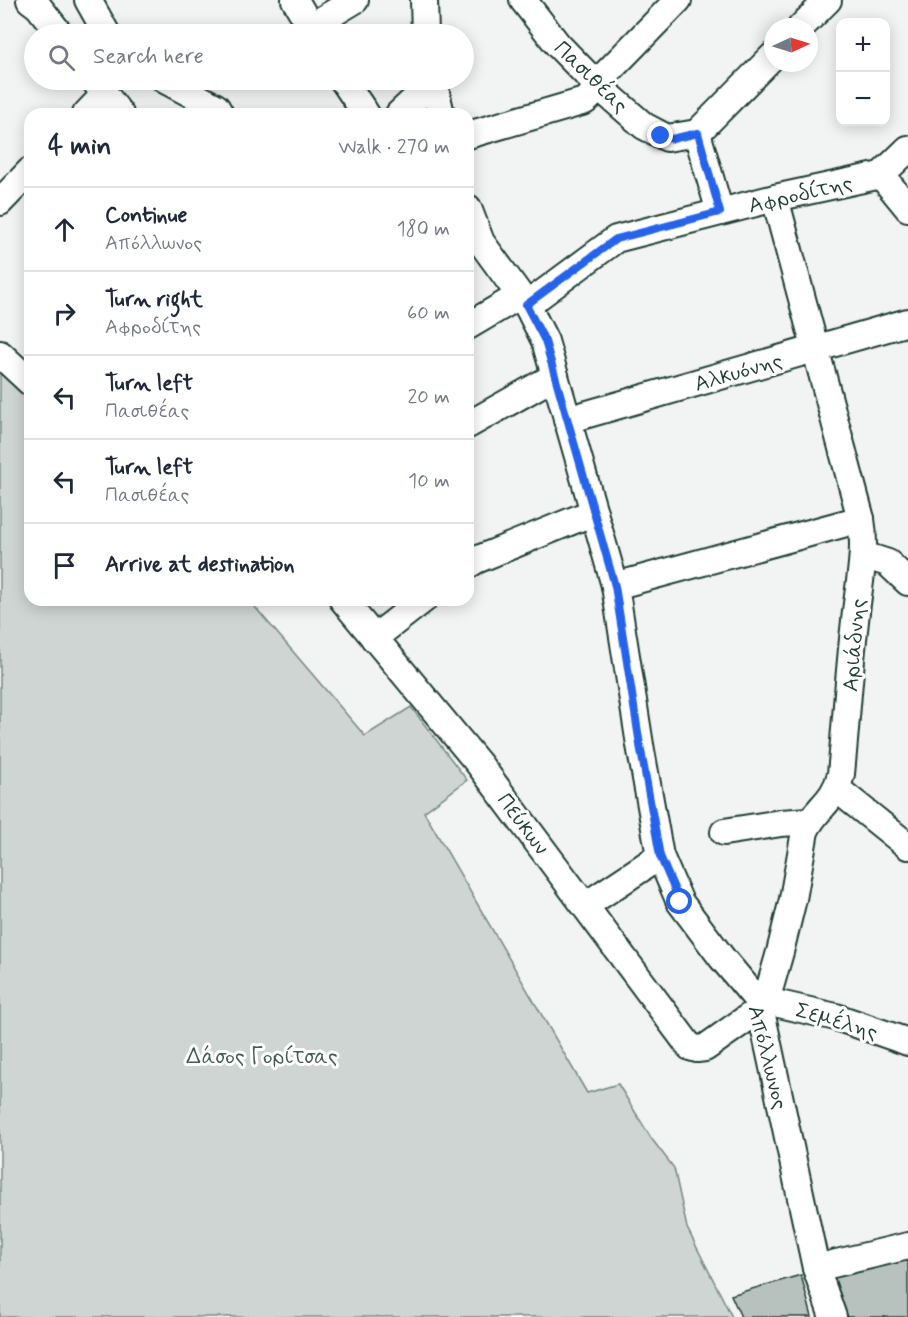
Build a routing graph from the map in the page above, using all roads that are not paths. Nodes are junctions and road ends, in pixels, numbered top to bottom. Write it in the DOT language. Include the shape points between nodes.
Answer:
graph roads {
  1 [pos="30,0"];
  2 [pos="88,0"];
  3 [pos="294,0"];
  4 [pos="355,0"];
  5 [pos="424,0"];
  6 [pos="523,0"];
  7 [pos="678,0"];
  8 [pos="828,0"];
  9 [pos="810,18"];
  10 [pos="52,24"];
  11 [pos="101,24"];
  12 [pos="309,24"];
  13 [pos="322,24"];
  14 [pos="425,24"];
  15 [pos="764,65"];
  16 [pos="598,86"];
  17 [pos="184,90"];
  18 [pos="350,90"];
  19 [pos="424,90"];
  20 [pos="435,90"];
  21 [pos="106,96"];
  22 [pos="93,108"];
  23 [pos="217,108"];
  24 [pos="362,108"];
  25 [pos="405,108"];
  26 [pos="440,108"];
  27 [pos="474,133"];
  28 [pos="698,133"];
  29 [pos="908,149"];
  30 [pos="881,175"];
  31 [pos="24,177"];
  32 [pos="775,198"];
  33 [pos="0,202"];
  34 [pos="908,208"];
  35 [pos="720,212"];
  36 [pos="474,245"];
  37 [pos="523,301"];
  38 [pos="908,322"];
  39 [pos="474,323"];
  40 [pos="815,349"];
  41 [pos="0,354"];
  42 [pos="24,376"];
  43 [pos="555,376"];
  44 [pos="567,420"];
  45 [pos="474,422"];
  46 [pos="594,512"];
  47 [pos="861,519"];
  48 [pos="863,555"];
  49 [pos="474,561"];
  50 [pos="908,582"];
  51 [pos="615,586"];
  52 [pos="348,606"];
  53 [pos="415,606"];
  54 [pos="374,638"];
  55 [pos="837,789"];
  56 [pos="810,821"];
  57 [pos="724,832"];
  58 [pos="908,846"];
  59 [pos="660,856"];
  60 [pos="586,905"];
  61 [pos="763,1005"];
  62 [pos="908,1042"];
  63 [pos="908,1246"];
  64 [pos="816,1268"];
  65 [pos="834,1317"];
  1 -- 10 [label="street"];
  2 -- 11 [label="street"];
  3 -- 12 [label="street"];
  4 -- 13 [label="street"];
  5 -- 14 [label="street"];
  6 -- 16 [label="street, Πασιθέας" via="551,37"];
  7 -- 16 [label="street"];
  8 -- 9 [label="street"];
  15 -- 28 [label="street"];
  16 -- 27 [label="street" via="585,101"];
  16 -- 28 [label="street, Πασιθέας" via="661,136 672,139"];
  17 -- 23 [label="street"];
  18 -- 24 [label="street"];
  19 -- 25 [label="street"];
  20 -- 26 [label="street"];
  21 -- 22 [label="street"];
  28 -- 35 [label="street"];
  29 -- 30 [label="street, Αφροδίτης"];
  30 -- 32 [label="street, Αφροδίτης"];
  30 -- 34 [label="street"];
  31 -- 33 [label="street"];
  32 -- 35 [label="street, Αφροδίτης"];
  32 -- 40 [label="street, Αριάδνης"];
  35 -- 37 [label="street, Αφροδίτης" via="616,239"];
  36 -- 37 [label="street, Απόλλωνος"];
  37 -- 39 [label="street, Αφροδίτης"];
  37 -- 43 [label="street, Απόλλωνος" via="539,326"];
  38 -- 40 [label="street, Αλκυόνης"];
  40 -- 44 [label="street, Αλκυόνης"];
  40 -- 47 [label="street, Αριάδνης"];
  41 -- 42 [label="street"];
  43 -- 44 [label="street, Απόλλωνος"];
  43 -- 45 [label="street"];
  44 -- 46 [label="street, Απόλλωνος"];
  46 -- 49 [label="street"];
  46 -- 51 [label="street, Απόλλωνος"];
  47 -- 48 [label="street, Αριάδνης"];
  47 -- 51 [label="street"];
  48 -- 50 [label="street" via="888,563"];
  48 -- 55 [label="street, Αριάδνης"];
  51 -- 59 [label="street, Απόλλωνος"];
  52 -- 54 [label="street, Πεύκων"];
  53 -- 54 [label="street"];
  54 -- 60 [label="street, Πεύκων" via="479,764"];
  55 -- 56 [label="street, Αριάδνης"];
  55 -- 58 [label="street"];
  56 -- 57 [label="street"];
  56 -- 61 [label="street, Αριάδνης" via="788,920"];
  59 -- 60 [label="street"];
  59 -- 61 [label="street, Απόλλωνος" via="680,902"];
  60 -- 61 [label="street, Πεύκων" via="690,1047 705,1048"];
  61 -- 62 [label="street, Σεμέλης" via="836,1017"];
  61 -- 64 [label="street, Απόλλωνος"];
  63 -- 64 [label="street"];
  64 -- 65 [label="street, Απόλλωνος"];
}
